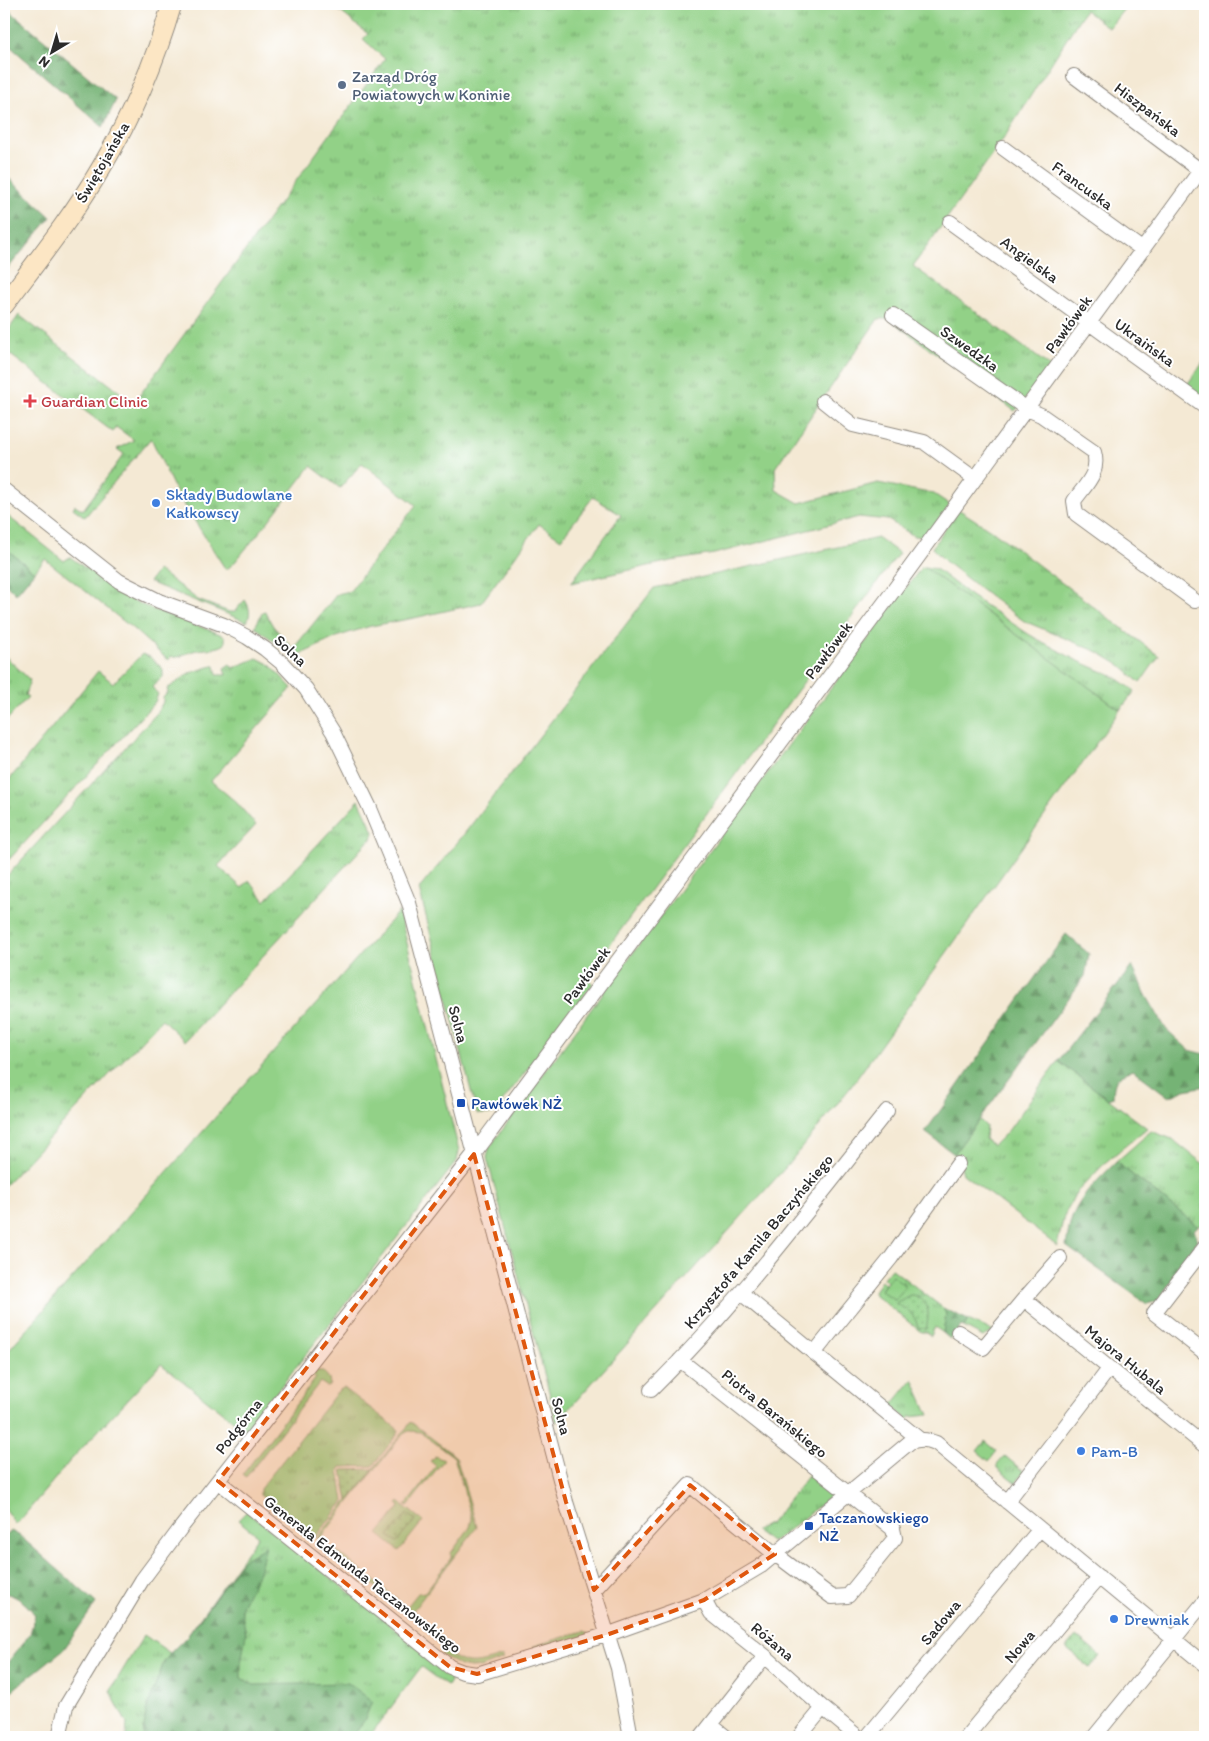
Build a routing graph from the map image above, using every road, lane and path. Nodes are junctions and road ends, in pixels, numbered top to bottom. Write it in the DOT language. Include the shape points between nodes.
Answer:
graph roads {
  1 [pos="172,4"];
  2 [pos="1074,76"];
  3 [pos="1003,148"];
  4 [pos="1203,167"];
  5 [pos="950,222"];
  6 [pos="1143,250"];
  7 [pos="4,305"];
  8 [pos="893,315"];
  9 [pos="1090,323"];
  10 [pos="823,401"];
  11 [pos="1205,407"];
  12 [pos="1027,409"];
  13 [pos="976,478"];
  14 [pos="4,490"];
  15 [pos="1195,601"];
  16 [pos="887,1111"];
  17 [pos="474,1154"];
  18 [pos="958,1164"];
  19 [pos="1205,1247"];
  20 [pos="1060,1258"];
  21 [pos="741,1293"];
  22 [pos="1024,1299"];
  23 [pos="958,1332"];
  24 [pos="815,1352"];
  25 [pos="1205,1353"];
  26 [pos="680,1360"];
  27 [pos="1109,1370"];
  28 [pos="651,1390"];
  29 [pos="919,1439"];
  30 [pos="1205,1446"];
  31 [pos="218,1481"];
  32 [pos="848,1494"];
  33 [pos="1007,1502"];
  34 [pos="1040,1529"];
  35 [pos="775,1554"];
  36 [pos="1099,1577"];
  37 [pos="594,1590"];
  38 [pos="704,1600"];
  39 [pos="1205,1601"];
  40 [pos="609,1634"];
  41 [pos="1174,1640"];
  42 [pos="765,1656"];
  43 [pos="1205,1665"];
  44 [pos="823,1708"];
  45 [pos="711,1725"];
  46 [pos="59,1737"];
  47 [pos="631,1737"];
  48 [pos="701,1737"];
  49 [pos="726,1737"];
  50 [pos="799,1737"];
  51 [pos="858,1737"];
  52 [pos="867,1737"];
  53 [pos="966,1737"];
  54 [pos="1094,1737"];
  1 -- 7 [label="street, Świętojańska" via="145,83 112,149 67,220"];
  2 -- 4 [label="street, Hiszpańska"];
  3 -- 6 [label="street, Francuska"];
  4 -- 6 [label="street, Pawłówek"];
  5 -- 9 [label="street, Angielska"];
  6 -- 9 [label="street, Pawłówek"];
  8 -- 12 [label="street, Szwedzka"];
  9 -- 11 [label="street, Ukraińska"];
  9 -- 12 [label="street, Pawłówek"];
  10 -- 13 [label="street" via="853,425 924,442"];
  12 -- 13 [label="street, Pawłówek"];
  12 -- 15 [label="street, Szwedzka" via="1041,414 1094,452 1096,471 1074,501 1076,514"];
  13 -- 17 [label="street, Pawłówek"];
  14 -- 17 [label="street, Solna" via="120,581 159,601 247,637 282,663 306,689 332,732 369,806 403,887"];
  16 -- 21 [label="street, Krzysztofa Kamila Baczyńskiego"];
  17 -- 31 [label="street, Podgórna"];
  17 -- 37 [label="street, Solna" via="566,1502"];
  18 -- 24 [label="street" via="891,1258"];
  19 -- 25 [label="street" via="1154,1313"];
  20 -- 22 [label="street"];
  21 -- 24 [label="street"];
  21 -- 26 [label="street, Krzysztofa Kamila Baczyńskiego"];
  22 -- 23 [label="street" via="983,1348"];
  22 -- 27 [label="street, Majora Hubala"];
  24 -- 29 [label="street"];
  26 -- 28 [label="street, Krzysztofa Kamila Baczyńskiego"];
  26 -- 32 [label="street, Piotra Barańskiego"];
  27 -- 30 [label="street, Majora Hubala"];
  27 -- 33 [label="street"];
  29 -- 32 [label="street, Generała Edmunda Taczanowskiego" via="910,1442"];
  29 -- 33 [label="street" via="936,1443"];
  31 -- 40 [label="street, Generała Edmunda Taczanowskiego" via="457,1670 477,1674"];
  31 -- 46 [label="street, Podgórna" via="142,1580 66,1706"];
  32 -- 35 [label="street, Generała Edmunda Taczanowskiego"];
  32 -- 35 [label="street, Piotra Barańskiego" via="893,1529 895,1538 848,1596 832,1596"];
  33 -- 34 [label="street"];
  34 -- 36 [label="street"];
  34 -- 52 [label="street, Sadowa"];
  35 -- 37 [label="street" via="690,1485"];
  35 -- 38 [label="street, Generała Edmunda Taczanowskiego"];
  36 -- 41 [label="street"];
  36 -- 53 [label="street, Nowa"];
  37 -- 40 [label="street, Solna"];
  38 -- 40 [label="street, Generała Edmunda Taczanowskiego"];
  38 -- 42 [label="street, Różana" via="711,1613"];
  39 -- 41 [label="street"];
  40 -- 47 [label="street, Solna"];
  41 -- 43 [label="street"];
  41 -- 54 [label="street"];
  42 -- 44 [label="street, Różana"];
  42 -- 45 [label="street"];
  44 -- 50 [label="street"];
  44 -- 51 [label="street, Różana"];
  45 -- 48 [label="street"];
  45 -- 49 [label="street"];
}
